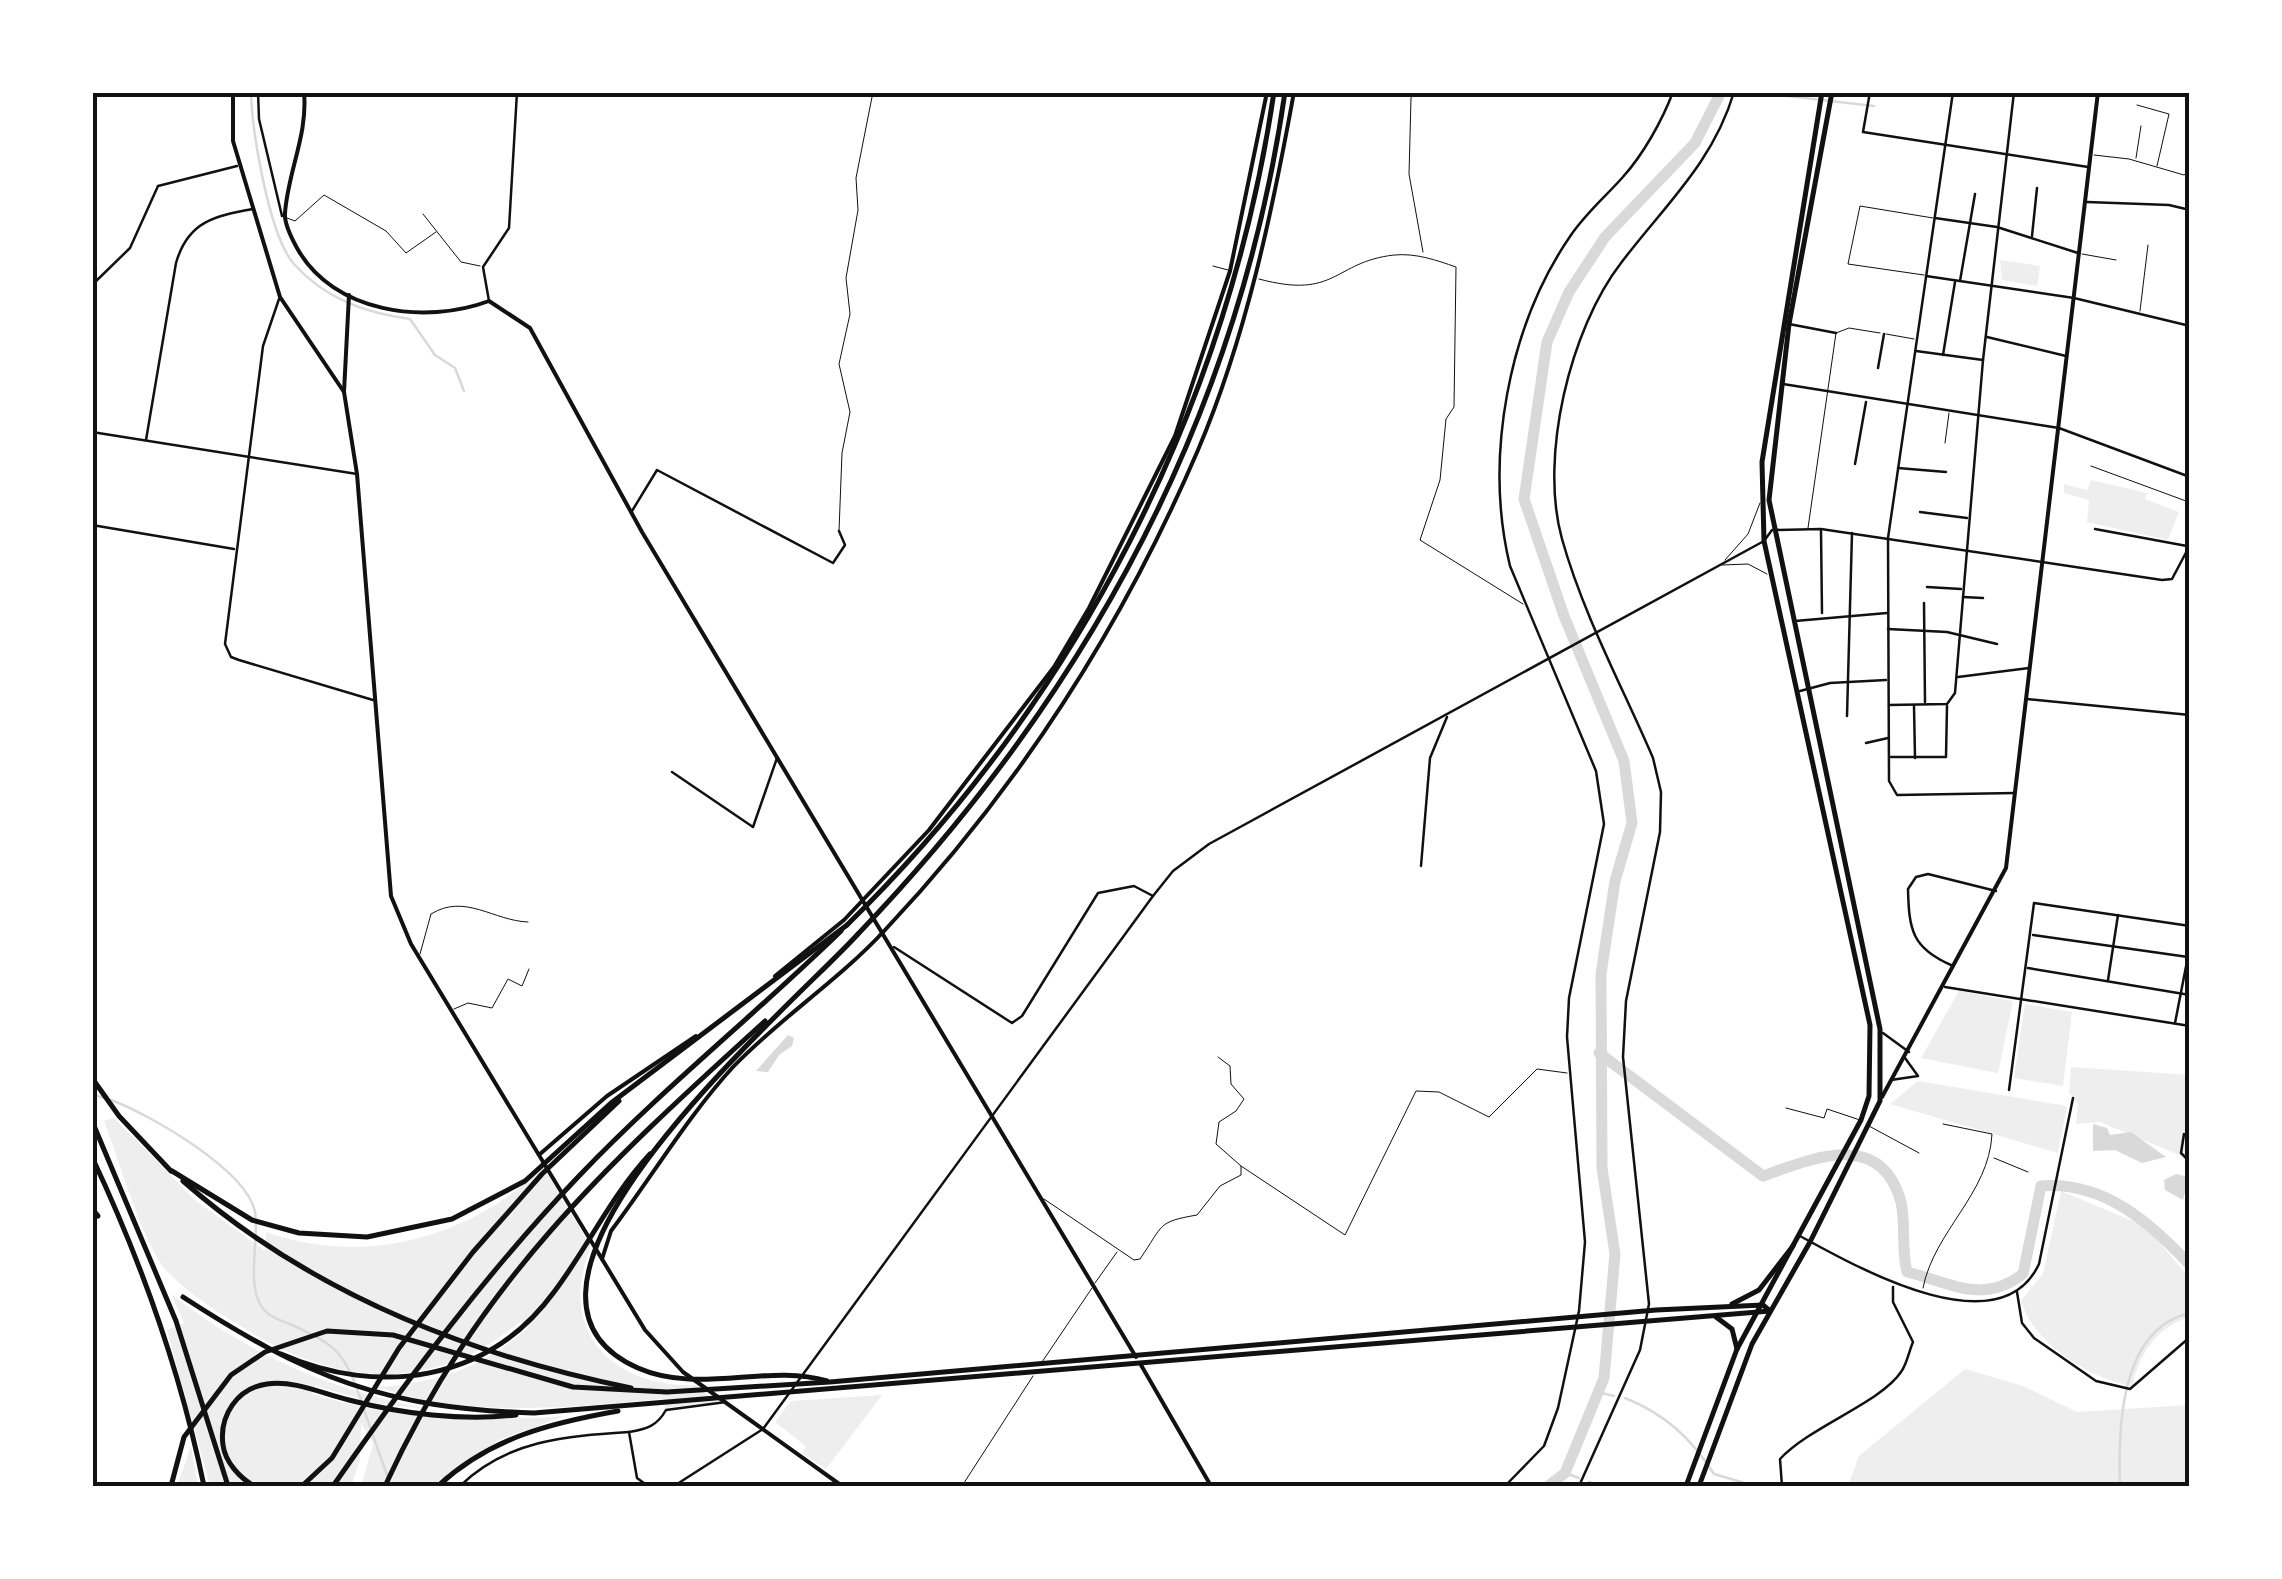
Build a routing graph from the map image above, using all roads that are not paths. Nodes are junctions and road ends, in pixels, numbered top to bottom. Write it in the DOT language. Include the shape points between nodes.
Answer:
graph roads {
  1 [pos="232,92"];
  2 [pos="258,92"];
  3 [pos="304,92"];
  4 [pos="517,92"];
  5 [pos="873,92"];
  6 [pos="1270,92"];
  7 [pos="1285,92"];
  8 [pos="1294,92"];
  9 [pos="1415,92"];
  10 [pos="1673,92"];
  11 [pos="1734,92"];
  12 [pos="1822,92"];
  13 [pos="1832,92"];
  14 [pos="1870,92"];
  15 [pos="1953,92"];
  16 [pos="2014,92"];
  17 [pos="2098,92"];
  18 [pos="2160,92"];
  19 [pos="2170,92"];
  20 [pos="2138,105"];
  21 [pos="2141,126"];
  22 [pos="1944,145"];
  23 [pos="2005,154"];
  24 [pos="2091,155"];
  25 [pos="2190,156"];
  26 [pos="2136,161"];
  27 [pos="239,166"];
  28 [pos="2090,167"];
  29 [pos="2156,167"];
  30 [pos="2188,170"];
  31 [pos="2037,188"];
  32 [pos="1975,194"];
  33 [pos="2086,202"];
  34 [pos="254,208"];
  35 [pos="2190,210"];
  36 [pos="423,214"];
  37 [pos="284,216"];
  38 [pos="1933,218"];
  39 [pos="1970,222"];
  40 [pos="1997,227"];
  41 [pos="436,232"];
  42 [pos="2032,238"];
  43 [pos="2148,245"];
  44 [pos="2079,254"];
  45 [pos="1424,256"];
  46 [pos="2116,260"];
  47 [pos="483,266"];
  48 [pos="1213,266"];
  49 [pos="1230,270"];
  50 [pos="1924,276"];
  51 [pos="1254,278"];
  52 [pos="1958,281"];
  53 [pos="92,285"];
  54 [pos="1990,286"];
  55 [pos="349,296"];
  56 [pos="280,297"];
  57 [pos="2074,298"];
  58 [pos="488,300"];
  59 [pos="2140,314"];
  60 [pos="1790,324"];
  61 [pos="2190,326"];
  62 [pos="1836,333"];
  63 [pos="1884,334"];
  64 [pos="1985,336"];
  65 [pos="1916,339"];
  66 [pos="1915,350"];
  67 [pos="1943,355"];
  68 [pos="2067,356"];
  69 [pos="1983,360"];
  70 [pos="1878,368"];
  71 [pos="1774,382"];
  72 [pos="1784,384"];
  73 [pos="344,392"];
  74 [pos="1828,394"];
  75 [pos="1866,400"];
  76 [pos="1906,405"];
  77 [pos="1949,410"];
  78 [pos="1978,414"];
  79 [pos="2059,428"];
  80 [pos="92,432"];
  81 [pos="146,440"];
  82 [pos="1946,443"];
  83 [pos="248,458"];
  84 [pos="1856,464"];
  85 [pos="2092,466"];
  86 [pos="1896,468"];
  87 [pos="1946,472"];
  88 [pos="357,474"];
  89 [pos="2190,477"];
  90 [pos="2190,492"];
  91 [pos="1760,500"];
  92 [pos="631,512"];
  93 [pos="1920,512"];
  94 [pos="1968,518"];
  95 [pos="92,525"];
  96 [pos="1808,528"];
  97 [pos="1821,529"];
  98 [pos="2096,529"];
  99 [pos="1772,530"];
  100 [pos="839,531"];
  101 [pos="1852,534"];
  102 [pos="1888,538"];
  103 [pos="1764,542"];
  104 [pos="2189,545"];
  105 [pos="236,550"];
  106 [pos="1964,550"];
  107 [pos="2042,562"];
  108 [pos="1719,566"];
  109 [pos="1773,578"];
  110 [pos="1927,587"];
  111 [pos="1963,589"];
  112 [pos="1962,597"];
  113 [pos="1983,598"];
  114 [pos="1924,604"];
  115 [pos="1526,606"];
  116 [pos="1886,612"];
  117 [pos="1848,614"];
  118 [pos="1822,615"];
  119 [pos="1794,621"];
  120 [pos="1886,630"];
  121 [pos="1926,631"];
  122 [pos="1597,632"];
  123 [pos="1957,635"];
  124 [pos="1997,644"];
  125 [pos="1546,659"];
  126 [pos="2029,668"];
  127 [pos="1956,678"];
  128 [pos="1887,680"];
  129 [pos="1847,682"];
  130 [pos="1808,689"];
  131 [pos="1799,691"];
  132 [pos="2025,699"];
  133 [pos="373,700"];
  134 [pos="1914,704"];
  135 [pos="1924,704"];
  136 [pos="1946,704"];
  137 [pos="1888,705"];
  138 [pos="2190,715"];
  139 [pos="1447,716"];
  140 [pos="1848,716"];
  141 [pos="1888,738"];
  142 [pos="1866,743"];
  143 [pos="778,757"];
  144 [pos="1888,757"];
  145 [pos="1915,758"];
  146 [pos="672,772"];
  147 [pos="2016,793"];
  148 [pos="1421,866"];
  149 [pos="1996,891"];
  150 [pos="1154,896"];
  151 [pos="861,900"];
  152 [pos="2118,914"];
  153 [pos="528,922"];
  154 [pos="847,926"];
  155 [pos="2190,926"];
  156 [pos="884,932"];
  157 [pos="858,934"];
  158 [pos="2032,935"];
  159 [pos="2190,946"];
  160 [pos="894,947"];
  161 [pos="2112,947"];
  162 [pos="2188,957"];
  163 [pos="419,958"];
  164 [pos="1954,966"];
  165 [pos="2026,968"];
  166 [pos="529,970"];
  167 [pos="2108,980"];
  168 [pos="1944,987"];
  169 [pos="2182,993"];
  170 [pos="2190,995"];
  171 [pos="2021,1000"];
  172 [pos="451,1011"];
  173 [pos="2175,1024"];
  174 [pos="2190,1026"];
  175 [pos="1880,1030"];
  176 [pos="1909,1052"];
  177 [pos="1218,1057"];
  178 [pos="1905,1058"];
  179 [pos="1567,1072"];
  180 [pos="92,1078"];
  181 [pos="1891,1080"];
  182 [pos="640,1082"];
  183 [pos="2010,1090"];
  184 [pos="1869,1096"];
  185 [pos="2073,1098"];
  186 [pos="1880,1101"];
  187 [pos="1786,1108"];
  188 [pos="994,1113"];
  189 [pos="92,1121"];
  190 [pos="1864,1123"];
  191 [pos="1944,1124"];
  192 [pos="2184,1134"];
  193 [pos="662,1141"];
  194 [pos="1920,1153"];
  195 [pos="540,1154"];
  196 [pos="1991,1156"];
  197 [pos="92,1157"];
  198 [pos="2190,1162"];
  199 [pos="1241,1166"];
  200 [pos="172,1172"];
  201 [pos="2028,1172"];
  202 [pos="1042,1198"];
  203 [pos="92,1209"];
  204 [pos="98,1216"];
  205 [pos="1799,1235"];
  206 [pos="1810,1242"];
  207 [pos="1793,1246"];
  208 [pos="1119,1250"];
  209 [pos="602,1258"];
  210 [pos="1094,1285"];
  211 [pos="1893,1286"];
  212 [pos="2017,1291"];
  213 [pos="1922,1292"];
  214 [pos="183,1296"];
  215 [pos="1730,1305"];
  216 [pos="1763,1305"];
  217 [pos="1770,1311"];
  218 [pos="1757,1314"];
  219 [pos="1714,1315"];
  220 [pos="2190,1337"];
  221 [pos="257,1343"];
  222 [pos="1736,1350"];
  223 [pos="830,1382"];
  224 [pos="644,1390"];
  225 [pos="727,1402"];
  226 [pos="646,1406"];
  227 [pos="534,1413"];
  228 [pos="763,1429"];
  229 [pos="629,1432"];
  230 [pos="170,1486"];
  231 [pos="204,1486"];
  232 [pos="228,1486"];
  233 [pos="254,1486"];
  234 [pos="302,1486"];
  235 [pos="332,1486"];
  236 [pos="385,1486"];
  237 [pos="438,1486"];
  238 [pos="460,1486"];
  239 [pos="648,1486"];
  240 [pos="674,1486"];
  241 [pos="842,1486"];
  242 [pos="962,1486"];
  243 [pos="1211,1486"];
  244 [pos="1505,1486"];
  245 [pos="1579,1486"];
  246 [pos="1686,1486"];
  247 [pos="1699,1486"];
  248 [pos="1782,1486"];
  1 -- 27 [label="street"];
  2 -- 37 [label="street"];
  3 -- 37 [label="street" via="305,130"];
  4 -- 47 [label="street" via="508,228"];
  5 -- 100 [label="lane" via="856,178 858,210 846,278 850,314 839,364 850,412"];
  6 -- 49 [label="street"];
  6 -- 154 [label="main road" via="1245,240 1212,350 1124,554 1074,645 1014,732 923,848"];
  7 -- 157 [label="main road" via="1264,204 1222,355 1136,556 1026,737 945,840"];
  8 -- 51 [label="street"];
  9 -- 45 [label="lane" via="1409,174"];
  10 -- 115 [label="street" via="1625,176 1554,262 1524,330 1504,424 1501,530"];
  11 -- 122 [label="street" via="1709,152 1621,263 1592,306 1575,349 1558,443 1560,535"];
  12 -- 71 [label="main road"];
  13 -- 60 [label="main road"];
  14 -- 22 [label="street" via="1864,132"];
  15 -- 22 [label="street"];
  16 -- 23 [label="street"];
  17 -- 24 [label="street"];
  18 -- 19 [label="lane"];
  20 -- 29 [label="lane" via="2169,114"];
  21 -- 26 [label="lane"];
  22 -- 23 [label="street"];
  22 -- 38 [label="street"];
  23 -- 28 [label="street"];
  23 -- 40 [label="street"];
  24 -- 26 [label="lane"];
  24 -- 28 [label="street"];
  25 -- 30 [label="lane"];
  26 -- 29 [label="lane"];
  27 -- 34 [label="street"];
  27 -- 53 [label="street" via="158,186 130,248"];
  28 -- 33 [label="street"];
  29 -- 30 [label="lane" via="2184,175"];
  31 -- 42 [label="street"];
  32 -- 39 [label="street"];
  33 -- 35 [label="street"];
  33 -- 44 [label="street"];
  34 -- 56 [label="street"];
  34 -- 81 [label="street" via="215,216 185,238"];
  36 -- 41 [label="lane"];
  37 -- 41 [label="lane" via="294,222 304,217 324,195 386,231 406,253"];
  37 -- 55 [label="street" via="307,264"];
  38 -- 39 [label="street"];
  38 -- 50 [label="street"];
  38 -- 50 [label="lane" via="1860,206 1848,264"];
  39 -- 40 [label="street"];
  39 -- 52 [label="street"];
  40 -- 42 [label="street"];
  40 -- 54 [label="street"];
  41 -- 47 [label="lane" via="462,262"];
  42 -- 44 [label="street"];
  43 -- 59 [label="lane"];
  44 -- 46 [label="lane"];
  44 -- 57 [label="street"];
  45 -- 51 [label="lane" via="1394,255 1294,289"];
  45 -- 115 [label="lane" via="1456,267 1456,326 1454,407 1420,540"];
  47 -- 58 [label="street"];
  48 -- 49 [label="lane"];
  49 -- 51 [label="lane"];
  49 -- 151 [label="street" via="1174,436 1089,608 1054,667 929,830"];
  50 -- 52 [label="street"];
  50 -- 65 [label="street"];
  51 -- 156 [label="street" via="1198,450 1086,671 992,803"];
  52 -- 54 [label="street"];
  52 -- 67 [label="street"];
  54 -- 57 [label="street"];
  54 -- 64 [label="street"];
  55 -- 58 [label="street" via="380,308 437,312"];
  55 -- 73 [label="street"];
  56 -- 73 [label="street"];
  56 -- 83 [label="street" via="267,325"];
  57 -- 59 [label="street"];
  57 -- 68 [label="street"];
  58 -- 92 [label="street" via="530,328"];
  59 -- 61 [label="street"];
  60 -- 62 [label="street"];
  60 -- 72 [label="main road"];
  62 -- 63 [label="lane" via="1849,328"];
  62 -- 74 [label="lane"];
  63 -- 65 [label="lane"];
  63 -- 70 [label="street"];
  64 -- 68 [label="street"];
  64 -- 69 [label="street"];
  65 -- 66 [label="street"];
  66 -- 67 [label="street"];
  66 -- 76 [label="street"];
  67 -- 69 [label="street"];
  68 -- 79 [label="street"];
  69 -- 78 [label="street"];
  71 -- 72 [label="street"];
  71 -- 91 [label="main road"];
  72 -- 74 [label="street"];
  72 -- 99 [label="main road" via="1770,480"];
  73 -- 88 [label="street"];
  74 -- 75 [label="street"];
  74 -- 96 [label="lane"];
  75 -- 76 [label="street"];
  75 -- 84 [label="street"];
  76 -- 77 [label="street"];
  76 -- 86 [label="street"];
  77 -- 78 [label="street"];
  77 -- 82 [label="lane"];
  78 -- 79 [label="street"];
  78 -- 94 [label="street"];
  79 -- 89 [label="street"];
  79 -- 107 [label="street"];
  80 -- 81 [label="street"];
  81 -- 83 [label="street"];
  83 -- 88 [label="street"];
  83 -- 105 [label="street"];
  85 -- 90 [label="lane" via="2186,501"];
  86 -- 87 [label="street"];
  86 -- 102 [label="street"];
  88 -- 133 [label="street"];
  91 -- 103 [label="main road"];
  91 -- 108 [label="lane" via="1748,534"];
  92 -- 100 [label="street" via="656,470 833,563 845,545"];
  92 -- 143 [label="street"];
  93 -- 94 [label="street"];
  94 -- 106 [label="street"];
  95 -- 105 [label="street"];
  96 -- 97 [label="street"];
  96 -- 99 [label="street"];
  97 -- 101 [label="street"];
  97 -- 118 [label="street"];
  98 -- 104 [label="street"];
  99 -- 103 [label="street"];
  99 -- 119 [label="main road"];
  101 -- 102 [label="street"];
  101 -- 117 [label="street"];
  102 -- 106 [label="street"];
  102 -- 116 [label="street"];
  103 -- 108 [label="street"];
  103 -- 109 [label="main road"];
  104 -- 107 [label="street" via="2172,579"];
  105 -- 133 [label="street" via="225,644 231,657"];
  106 -- 107 [label="street"];
  106 -- 111 [label="street"];
  107 -- 126 [label="street"];
  108 -- 109 [label="lane" via="1748,564"];
  108 -- 122 [label="street"];
  109 -- 131 [label="main road"];
  110 -- 111 [label="street"];
  111 -- 112 [label="street"];
  112 -- 113 [label="street"];
  112 -- 123 [label="street"];
  114 -- 121 [label="street"];
  115 -- 125 [label="street"];
  116 -- 117 [label="street"];
  116 -- 120 [label="street"];
  117 -- 118 [label="street"];
  117 -- 129 [label="street"];
  118 -- 119 [label="street"];
  119 -- 130 [label="main road"];
  120 -- 121 [label="street"];
  120 -- 128 [label="street"];
  121 -- 123 [label="street"];
  121 -- 135 [label="street"];
  122 -- 125 [label="street"];
  122 -- 245 [label="street" via="1653,758 1661,792 1623,1057 1649,1304 1640,1350"];
  123 -- 124 [label="street"];
  123 -- 127 [label="street"];
  125 -- 139 [label="street"];
  125 -- 179 [label="street" via="1596,770 1604,824 1569,998"];
  126 -- 127 [label="street"];
  126 -- 132 [label="street"];
  127 -- 136 [label="street"];
  128 -- 129 [label="street"];
  128 -- 137 [label="street"];
  129 -- 130 [label="street"];
  129 -- 140 [label="street"];
  130 -- 131 [label="street"];
  130 -- 175 [label="main road"];
  131 -- 184 [label="main road" via="1870,1026"];
  132 -- 138 [label="street"];
  132 -- 147 [label="street"];
  133 -- 163 [label="street" via="390,896"];
  134 -- 135 [label="street"];
  134 -- 137 [label="street"];
  134 -- 145 [label="street"];
  135 -- 136 [label="street"];
  136 -- 145 [label="street" via="1946,757"];
  137 -- 141 [label="street"];
  139 -- 148 [label="street" via="1430,758"];
  139 -- 150 [label="street" via="1209,844"];
  141 -- 142 [label="street"];
  141 -- 144 [label="street"];
  143 -- 146 [label="street" via="753,827"];
  143 -- 151 [label="street"];
  144 -- 145 [label="street"];
  144 -- 147 [label="street" via="1896,794"];
  147 -- 149 [label="street" via="2006,868"];
  149 -- 164 [label="street"];
  149 -- 164 [label="street" via="1928,874 1908,889 1914,937 1926,954"];
  150 -- 160 [label="street" via="1134,886 1098,893 1012,1023"];
  150 -- 188 [label="street"];
  151 -- 156 [label="street"];
  151 -- 195 [label="street" via="749,1000 607,1096"];
  152 -- 155 [label="street"];
  152 -- 158 [label="street" via="2034,904"];
  152 -- 161 [label="street"];
  153 -- 163 [label="lane" via="473,906 438,910 431,914"];
  154 -- 182 [label="main road"];
  154 -- 235 [label="main road" via="628,1127 505,1256"];
  156 -- 160 [label="street"];
  156 -- 209 [label="street" via="731,1070 611,1231"];
  157 -- 193 [label="main road" via="713,1079"];
  157 -- 236 [label="main road" via="612,1162 517,1266 432,1392"];
  158 -- 161 [label="street"];
  158 -- 165 [label="street"];
  159 -- 162 [label="street"];
  160 -- 188 [label="street"];
  161 -- 162 [label="street"];
  161 -- 167 [label="street"];
  162 -- 169 [label="street"];
  163 -- 172 [label="street"];
  164 -- 168 [label="street"];
  165 -- 167 [label="street"];
  165 -- 171 [label="street"];
  166 -- 172 [label="lane" via="522,986 508,979 492,1008 468,1003"];
  167 -- 169 [label="street"];
  168 -- 171 [label="street"];
  168 -- 176 [label="street"];
  169 -- 170 [label="street"];
  169 -- 173 [label="street"];
  171 -- 173 [label="street"];
  171 -- 183 [label="street"];
  172 -- 195 [label="street"];
  173 -- 174 [label="street"];
  175 -- 176 [label="street"];
  175 -- 186 [label="main road"];
  176 -- 178 [label="street"];
  177 -- 199 [label="lane" via="1230,1066 1231,1084 1244,1099 1219,1122 1216,1144"];
  178 -- 181 [label="street"];
  178 -- 181 [label="street" via="1918,1076"];
  179 -- 199 [label="lane" via="1528,1075 1490,1118 1439,1092 1416,1091 1345,1235"];
  179 -- 244 [label="street" via="1585,1242 1581,1297 1544,1446"];
  180 -- 200 [label="main road"];
  181 -- 186 [label="street"];
  182 -- 200 [label="main road" via="505,1194 452,1220 405,1232 341,1236 283,1229 236,1212"];
  182 -- 234 [label="main road" via="507,1211 399,1348 332,1458"];
  184 -- 186 [label="street"];
  184 -- 190 [label="main road"];
  185 -- 212 [label="street" via="2039,1264"];
  186 -- 190 [label="main road"];
  187 -- 190 [label="lane" via="1824,1118 1827,1109"];
  188 -- 202 [label="street"];
  188 -- 228 [label="street"];
  189 -- 232 [label="main road" via="176,1321"];
  190 -- 194 [label="lane"];
  190 -- 205 [label="main road"];
  190 -- 206 [label="main road"];
  191 -- 196 [label="lane" via="1992,1134"];
  192 -- 198 [label="street" via="2182,1153"];
  193 -- 221 [label="main road" via="616,1196 552,1296 482,1356 399,1379 353,1376"];
  193 -- 223 [label="main road" via="592,1255 584,1297 596,1333 628,1362 658,1374"];
  195 -- 209 [label="street"];
  196 -- 201 [label="lane"];
  196 -- 213 [label="lane" via="1926,1272"];
  197 -- 231 [label="main road" via="159,1325"];
  199 -- 208 [label="lane" via="1238,1180 1220,1186 1197,1215 1167,1221 1140,1258"];
  200 -- 224 [label="main road" via="265,1244 396,1315 492,1354"];
  202 -- 208 [label="lane"];
  202 -- 210 [label="street"];
  203 -- 204 [label="main road"];
  205 -- 206 [label="street"];
  205 -- 207 [label="main road"];
  206 -- 211 [label="street"];
  206 -- 217 [label="main road"];
  207 -- 215 [label="main road" via="1759,1290"];
  207 -- 216 [label="main road"];
  208 -- 210 [label="lane"];
  209 -- 225 [label="street" via="663,1352"];
  210 -- 242 [label="lane"];
  210 -- 243 [label="street"];
  211 -- 213 [label="street"];
  211 -- 248 [label="street" via="1893,1302 1912,1342 1901,1373 1791,1448 1780,1459"];
  212 -- 213 [label="street" via="1985,1300"];
  212 -- 220 [label="street" via="2022,1323 2034,1338 2096,1382 2114,1387 2130,1389"];
  214 -- 221 [label="main road"];
  215 -- 216 [label="main road"];
  215 -- 223 [label="main road"];
  216 -- 217 [label="main road"];
  216 -- 218 [label="main road"];
  217 -- 218 [label="main road"];
  217 -- 247 [label="main road"];
  218 -- 219 [label="main road"];
  218 -- 222 [label="main road"];
  219 -- 222 [label="main road" via="1732,1329"];
  219 -- 226 [label="main road"];
  221 -- 227 [label="main road" via="357,1388 446,1408"];
  222 -- 246 [label="main road"];
  223 -- 224 [label="main road"];
  224 -- 230 [label="main road" via="550,1383 374,1331 316,1333 253,1358 211,1395 184,1438"];
  225 -- 228 [label="street"];
  225 -- 229 [label="street" via="666,1410 660,1422"];
  226 -- 227 [label="main road"];
  226 -- 237 [label="main road" via="533,1429 478,1455"];
  227 -- 233 [label="main road" via="465,1417 272,1383 255,1386 224,1420 225,1454"];
  228 -- 240 [label="street"];
  228 -- 241 [label="street"];
  229 -- 238 [label="street" via="518,1448"];
  229 -- 239 [label="street" via="637,1478"];
}
